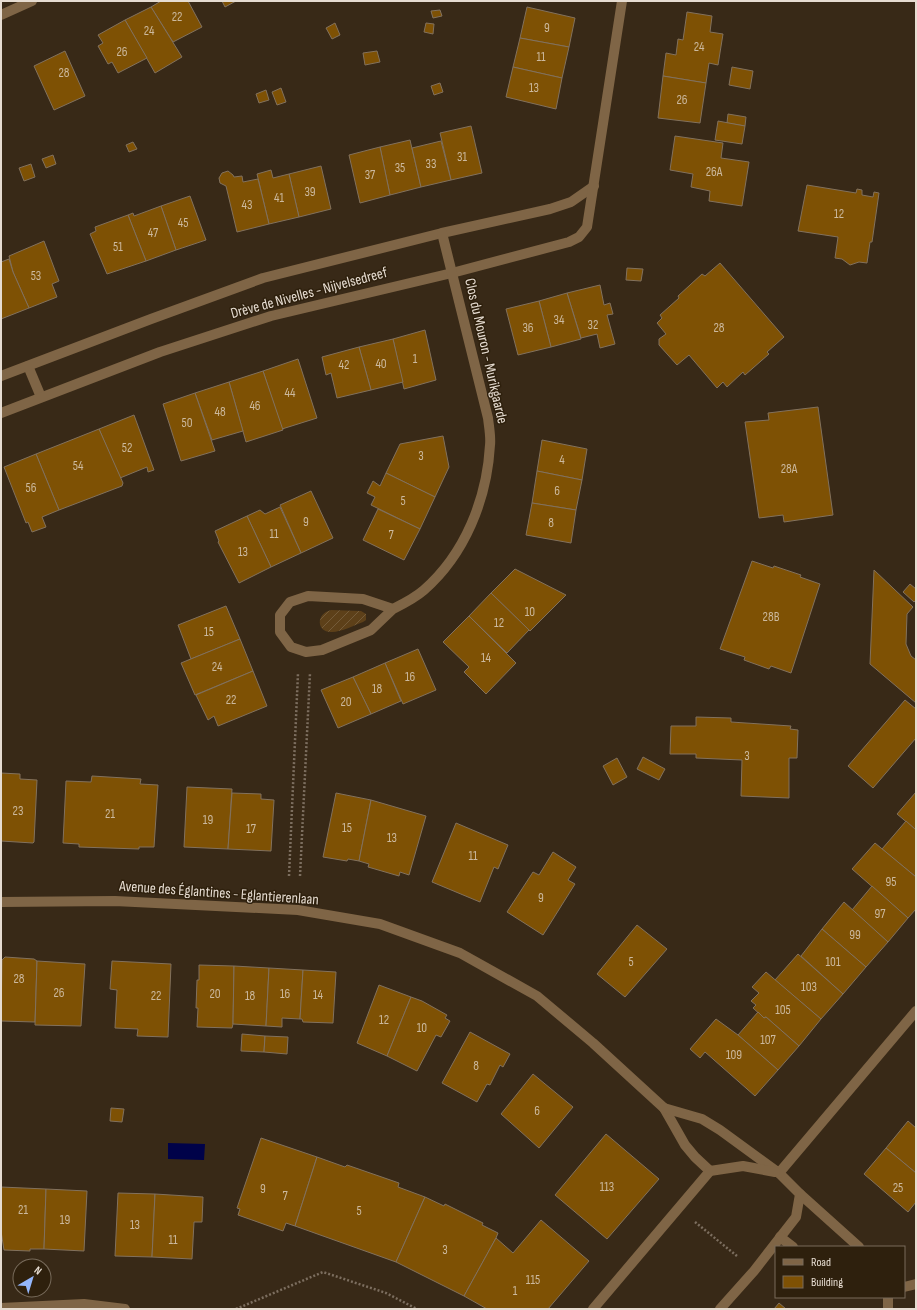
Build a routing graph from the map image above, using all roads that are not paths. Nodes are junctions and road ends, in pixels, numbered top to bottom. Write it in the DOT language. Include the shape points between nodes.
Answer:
graph roads {
  1 [pos="32,1"];
  2 [pos="622,1"];
  3 [pos="1,15"];
  4 [pos="594,186"];
  5 [pos="442,232"];
  6 [pos="452,273"];
  7 [pos="28,366"];
  8 [pos="1,376"];
  9 [pos="41,397"];
  10 [pos="1,413"];
  11 [pos="392,609"];
  12 [pos="1,902"];
  13 [pos="916,1011"];
  14 [pos="664,1108"];
  15 [pos="710,1171"];
  16 [pos="779,1173"];
  17 [pos="800,1194"];
  18 [pos="780,1236"];
  19 [pos="792,1246"];
  20 [pos="858,1246"];
  21 [pos="916,1284"];
  22 [pos="905,1287"];
  23 [pos="888,1298"];
  24 [pos="1,1308"];
  25 [pos="125,1309"];
  26 [pos="593,1309"];
  27 [pos="720,1309"];
  28 [pos="888,1309"];
  1 -- 3 [label="street"];
  2 -- 4 [label="street, Drève de Nivelles - Nijvelsedreef"];
  4 -- 5 [label="street, Drève de Nivelles - Nijvelsedreef" via="572,202 550,209"];
  4 -- 6 [label="street, Drève de Nivelles - Nijvelsedreef" via="587,227 579,237 569,242"];
  5 -- 6 [label="street, Clos du Mouron - Murikgaarde"];
  5 -- 7 [label="street, Drève de Nivelles - Nijvelsedreef" via="263,278"];
  6 -- 9 [label="street, Drève de Nivelles - Nijvelsedreef" via="271,316 160,352"];
  6 -- 11 [label="street, Clos du Mouron - Murikgaarde" via="488,418 490,445 486,473 472,524 454,557 423,591"];
  7 -- 8 [label="street, Drève de Nivelles - Nijvelsedreef"];
  7 -- 9 [label="street"];
  9 -- 10 [label="street, Drève de Nivelles - Nijvelsedreef"];
  11 -- 11 [label="street, Clos du Mouron - Murikgaarde" via="363,599 308,596 290,602 280,615 280,632 291,647 306,652 322,650 370,630"];
  12 -- 14 [label="street, Avenue des Églantines - Eglantierenlaan" via="115,901 298,910 380,924 460,953 537,996"];
  13 -- 16 [label="street"];
  14 -- 15 [label="street, Avenue des Églantines - Eglantierenlaan" via="685,1145"];
  14 -- 16 [label="street, Avenue des Églantines - Eglantierenlaan" via="702,1119"];
  15 -- 16 [label="street" via="743,1166"];
  15 -- 26 [label="street"];
  16 -- 17 [label="street, Avenue des Églantines - Eglantierenlaan"];
  17 -- 18 [label="street" via="796,1217"];
  17 -- 20 [label="street, Avenue des Églantines - Eglantierenlaan"];
  18 -- 19 [label="street"];
  18 -- 27 [label="street" via="754,1271"];
  21 -- 22 [label="street"];
  23 -- 28 [label="street"];
  24 -- 25 [label="street" via="84,1304"];
}
